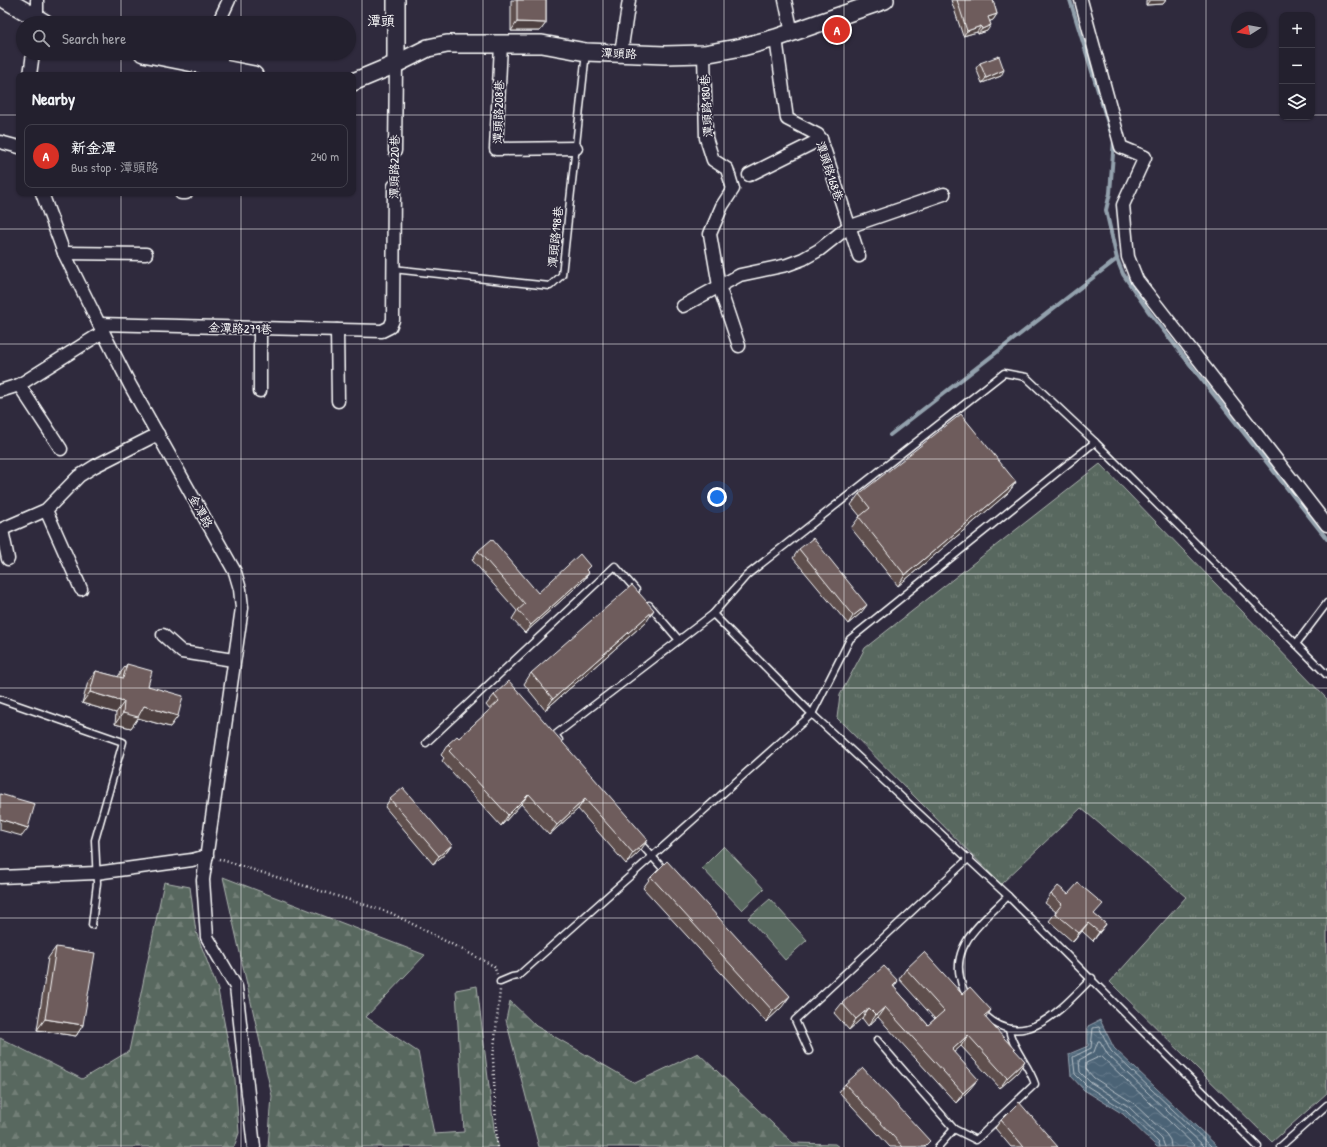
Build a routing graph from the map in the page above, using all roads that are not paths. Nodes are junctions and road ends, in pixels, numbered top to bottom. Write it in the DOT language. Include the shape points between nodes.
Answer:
graph roads {
  1 [pos="6,0"];
  2 [pos="38,0"];
  3 [pos="229,0"];
  4 [pos="396,0"];
  5 [pos="629,0"];
  6 [pos="785,0"];
  7 [pos="885,0"];
  8 [pos="1081,0"];
  9 [pos="31,16"];
  10 [pos="39,16"];
  11 [pos="221,16"];
  12 [pos="792,33"];
  13 [pos="776,38"];
  14 [pos="501,44"];
  15 [pos="586,52"];
  16 [pos="621,54"];
  17 [pos="704,54"];
  18 [pos="32,60"];
  19 [pos="185,60"];
  20 [pos="396,64"];
  21 [pos="227,67"];
  22 [pos="30,72"];
  23 [pos="244,72"];
  24 [pos="356,81"];
  25 [pos="821,140"];
  26 [pos="0,142"];
  27 [pos="16,146"];
  28 [pos="576,148"];
  29 [pos="395,151"];
  30 [pos="750,175"];
  31 [pos="394,186"];
  32 [pos="944,194"];
  33 [pos="43,196"];
  34 [pos="848,228"];
  35 [pos="64,253"];
  36 [pos="146,254"];
  37 [pos="859,256"];
  38 [pos="393,269"];
  39 [pos="719,286"];
  40 [pos="683,306"];
  41 [pos="100,328"];
  42 [pos="260,328"];
  43 [pos="337,330"];
  44 [pos="382,331"];
  45 [pos="739,346"];
  46 [pos="19,386"];
  47 [pos="0,391"];
  48 [pos="260,391"];
  49 [pos="338,401"];
  50 [pos="158,434"];
  51 [pos="1095,442"];
  52 [pos="61,449"];
  53 [pos="46,510"];
  54 [pos="1327,525"];
  55 [pos="1,530"];
  56 [pos="8,559"];
  57 [pos="82,589"];
  58 [pos="640,595"];
  59 [pos="644,600"];
  60 [pos="1327,603"];
  61 [pos="713,614"];
  62 [pos="163,635"];
  63 [pos="679,640"];
  64 [pos="1296,644"];
  65 [pos="233,660"];
  66 [pos="1327,675"];
  67 [pos="0,699"];
  68 [pos="812,714"];
  69 [pos="426,743"];
  70 [pos="565,747"];
  71 [pos="637,839"];
  72 [pos="207,856"];
  73 [pos="652,858"];
  74 [pos="969,858"];
  75 [pos="96,874"];
  76 [pos="0,877"];
  77 [pos="673,879"];
  78 [pos="1008,896"];
  79 [pos="92,925"];
  80 [pos="1092,978"];
  81 [pos="500,982"];
  82 [pos="973,1002"];
  83 [pos="978,1008"];
  84 [pos="1009,1030"];
  85 [pos="876,1040"];
  86 [pos="809,1051"];
  87 [pos="1327,1105"];
  88 [pos="954,1129"];
  89 [pos="254,1147"];
  90 [pos="938,1147"];
  91 [pos="1258,1147"];
  92 [pos="1280,1147"];
  1 -- 9 [label="street"];
  2 -- 10 [label="street"];
  3 -- 11 [label="street"];
  4 -- 20 [label="street"];
  5 -- 16 [label="street"];
  6 -- 12 [label="street"];
  7 -- 12 [label="street, 潭頭路"];
  8 -- 54 [label="street" via="1121,147 1145,157 1123,205 1128,257 1138,280"];
  12 -- 13 [label="street, 潭頭路"];
  13 -- 17 [label="street, 潭頭路"];
  13 -- 25 [label="street, 潭頭路168巷" via="787,119 818,135"];
  14 -- 15 [label="street, 潭頭路" via="542,44"];
  14 -- 20 [label="street, 潭頭路" via="447,44 428,48"];
  14 -- 28 [label="street, 潭頭路208巷" via="496,149"];
  15 -- 16 [label="street, 潭頭路"];
  15 -- 28 [label="lane, 潭頭路198巷"];
  16 -- 17 [label="street, 潭頭路"];
  17 -- 39 [label="street, 潭頭路180巷" via="706,138 713,160 727,170 733,189 722,206 710,234"];
  18 -- 22 [label="street"];
  19 -- 21 [label="street"];
  20 -- 24 [label="street, 潭頭路"];
  20 -- 29 [label="street, 潭頭路220巷"];
  21 -- 23 [label="street"];
  25 -- 30 [label="street"];
  25 -- 34 [label="street, 潭頭路168巷"];
  26 -- 27 [label="street"];
  28 -- 38 [label="lane, 潭頭路198巷" via="562,275 550,286"];
  31 -- 38 [label="street, 潭頭路220巷"];
  32 -- 34 [label="street"];
  33 -- 35 [label="street, 金潭路"];
  34 -- 37 [label="street, 潭頭路168巷"];
  34 -- 39 [label="street" via="803,259 740,275"];
  35 -- 36 [label="street"];
  35 -- 41 [label="street, 金潭路"];
  38 -- 44 [label="street, 潭頭路220巷" via="393,320 390,327"];
  39 -- 40 [label="street"];
  39 -- 45 [label="street, 潭頭路180巷"];
  41 -- 42 [label="street, 金潭路279巷"];
  41 -- 46 [label="street"];
  41 -- 50 [label="street, 金潭路"];
  42 -- 43 [label="street, 金潭路279巷"];
  42 -- 48 [label="street"];
  43 -- 44 [label="street, 金潭路279巷"];
  43 -- 49 [label="street"];
  46 -- 47 [label="street"];
  46 -- 52 [label="street"];
  50 -- 53 [label="street" via="79,476"];
  50 -- 65 [label="street, 金潭路" via="235,572 242,608"];
  51 -- 61 [label="lane" via="1026,377 1004,373 747,575"];
  51 -- 64 [label="lane"];
  51 -- 68 [label="lane" via="850,639"];
  53 -- 55 [label="street"];
  53 -- 57 [label="street"];
  55 -- 56 [label="street"];
  58 -- 69 [label="lane" via="615,566"];
  59 -- 63 [label="lane"];
  60 -- 64 [label="lane"];
  61 -- 63 [label="lane"];
  61 -- 68 [label="lane"];
  62 -- 65 [label="street" via="182,652"];
  63 -- 70 [label="lane" via="555,735"];
  64 -- 66 [label="lane"];
  65 -- 72 [label="street, 金潭路"];
  67 -- 75 [label="lane" via="123,742 95,840"];
  68 -- 73 [label="lane"];
  68 -- 74 [label="lane"];
  71 -- 73 [label="lane"];
  72 -- 75 [label="street" via="153,867"];
  72 -- 89 [label="street, 金潭路" via="203,880 207,938 236,988"];
  73 -- 77 [label="lane"];
  73 -- 81 [label="lane" via="518,976"];
  74 -- 78 [label="lane"];
  74 -- 86 [label="lane" via="795,1020"];
  75 -- 76 [label="street"];
  75 -- 79 [label="lane"];
  78 -- 80 [label="lane"];
  78 -- 82 [label="lane" via="968,938 961,949 959,971 963,992"];
  80 -- 84 [label="lane" via="1049,1018 1033,1026"];
  80 -- 91 [label="lane"];
  83 -- 84 [label="lane" via="999,1027"];
  84 -- 88 [label="lane" via="1011,1040 1031,1070 1035,1084 976,1140"];
  85 -- 88 [label="lane"];
  87 -- 92 [label="lane"];
  88 -- 90 [label="lane"];
}
